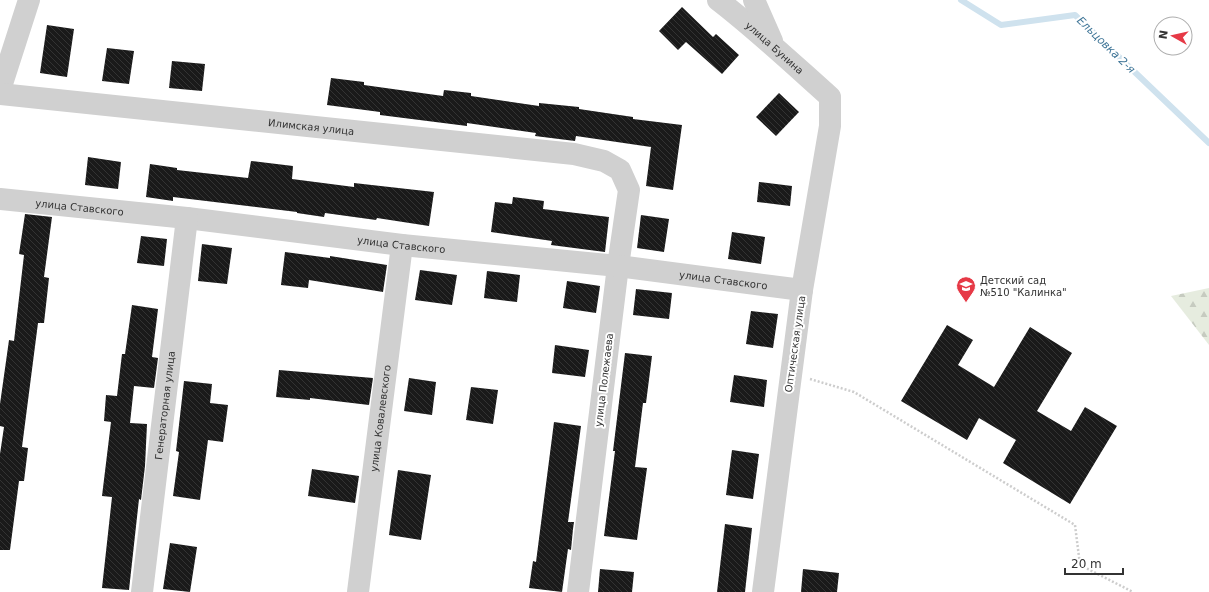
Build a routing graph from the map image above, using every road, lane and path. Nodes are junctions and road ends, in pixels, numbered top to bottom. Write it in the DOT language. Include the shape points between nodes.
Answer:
graph roads {
  1 [pos="29,0"];
  2 [pos="718,0"];
  3 [pos="754,0"];
  4 [pos="774,46"];
  5 [pos="0,90"];
  6 [pos="0,94"];
  7 [pos="830,97"];
  8 [pos="620,170"];
  9 [pos="0,199"];
  10 [pos="187,218"];
  11 [pos="402,245"];
  12 [pos="618,266"];
  13 [pos="802,290"];
  14 [pos="791,374"];
  15 [pos="142,592"];
  16 [pos="358,592"];
  17 [pos="578,592"];
  18 [pos="763,592"];
  19 [pos="1133,592"];
  1 -- 5 [label="street"];
  2 -- 4 [label="street, улица Бунина"];
  3 -- 4 [label="street"];
  4 -- 7 [label="street, улица Бунина"];
  6 -- 8 [label="street, Илимская улица" via="574,154 604,161"];
  7 -- 13 [label="street, Оптическая улица" via="830,126"];
  8 -- 12 [label="street, улица Полежаева" via="629,190"];
  9 -- 10 [label="street, улица Ставского"];
  10 -- 11 [label="street, улица Ставского"];
  10 -- 15 [label="street, Генераторная улица"];
  11 -- 12 [label="street, улица Ставского"];
  11 -- 16 [label="street, улица Ковалевского"];
  12 -- 13 [label="street, улица Ставского"];
  12 -- 17 [label="street, улица Полежаева"];
  13 -- 14 [label="street, Оптическая улица"];
  14 -- 18 [label="street, Оптическая улица"];
  14 -- 19 [label="path" via="854,392 1075,525 1080,566"];
}
